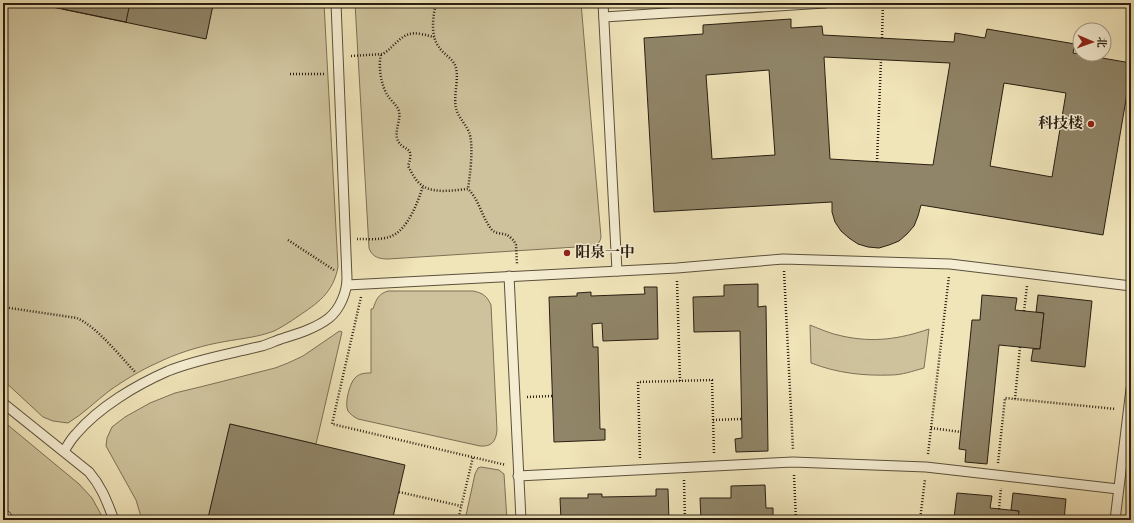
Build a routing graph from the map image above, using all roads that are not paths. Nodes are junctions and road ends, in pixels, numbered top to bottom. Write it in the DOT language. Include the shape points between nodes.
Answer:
graph roads {
  1 [pos="336,3"];
  2 [pos="603,3"];
  3 [pos="825,3"];
  4 [pos="604,17"];
  5 [pos="617,271"];
  6 [pos="513,276"];
  7 [pos="347,281"];
  8 [pos="1131,286"];
  9 [pos="1131,389"];
  10 [pos="3,403"];
  11 [pos="1128,442"];
  12 [pos="64,451"];
  13 [pos="518,472"];
  14 [pos="1118,489"];
  15 [pos="114,520"];
  16 [pos="521,520"];
  17 [pos="1115,520"];
  1 -- 7 [label="lane"];
  2 -- 4 [label="lane"];
  3 -- 4 [label="lane"];
  4 -- 5 [label="lane"];
  5 -- 6 [label="lane"];
  5 -- 8 [label="lane" via="783,259 950,264"];
  6 -- 7 [label="lane" via="364,284"];
  6 -- 13 [label="lane"];
  7 -- 12 [label="lane" via="341,303 329,318 317,326 263,346 197,361 169,371 111,402 75,434"];
  9 -- 11 [label="lane"];
  10 -- 12 [label="lane"];
  11 -- 14 [label="lane"];
  12 -- 15 [label="lane" via="96,480"];
  13 -- 14 [label="lane" via="641,470 793,462 926,467"];
  13 -- 16 [label="lane"];
  14 -- 17 [label="lane"];
}
